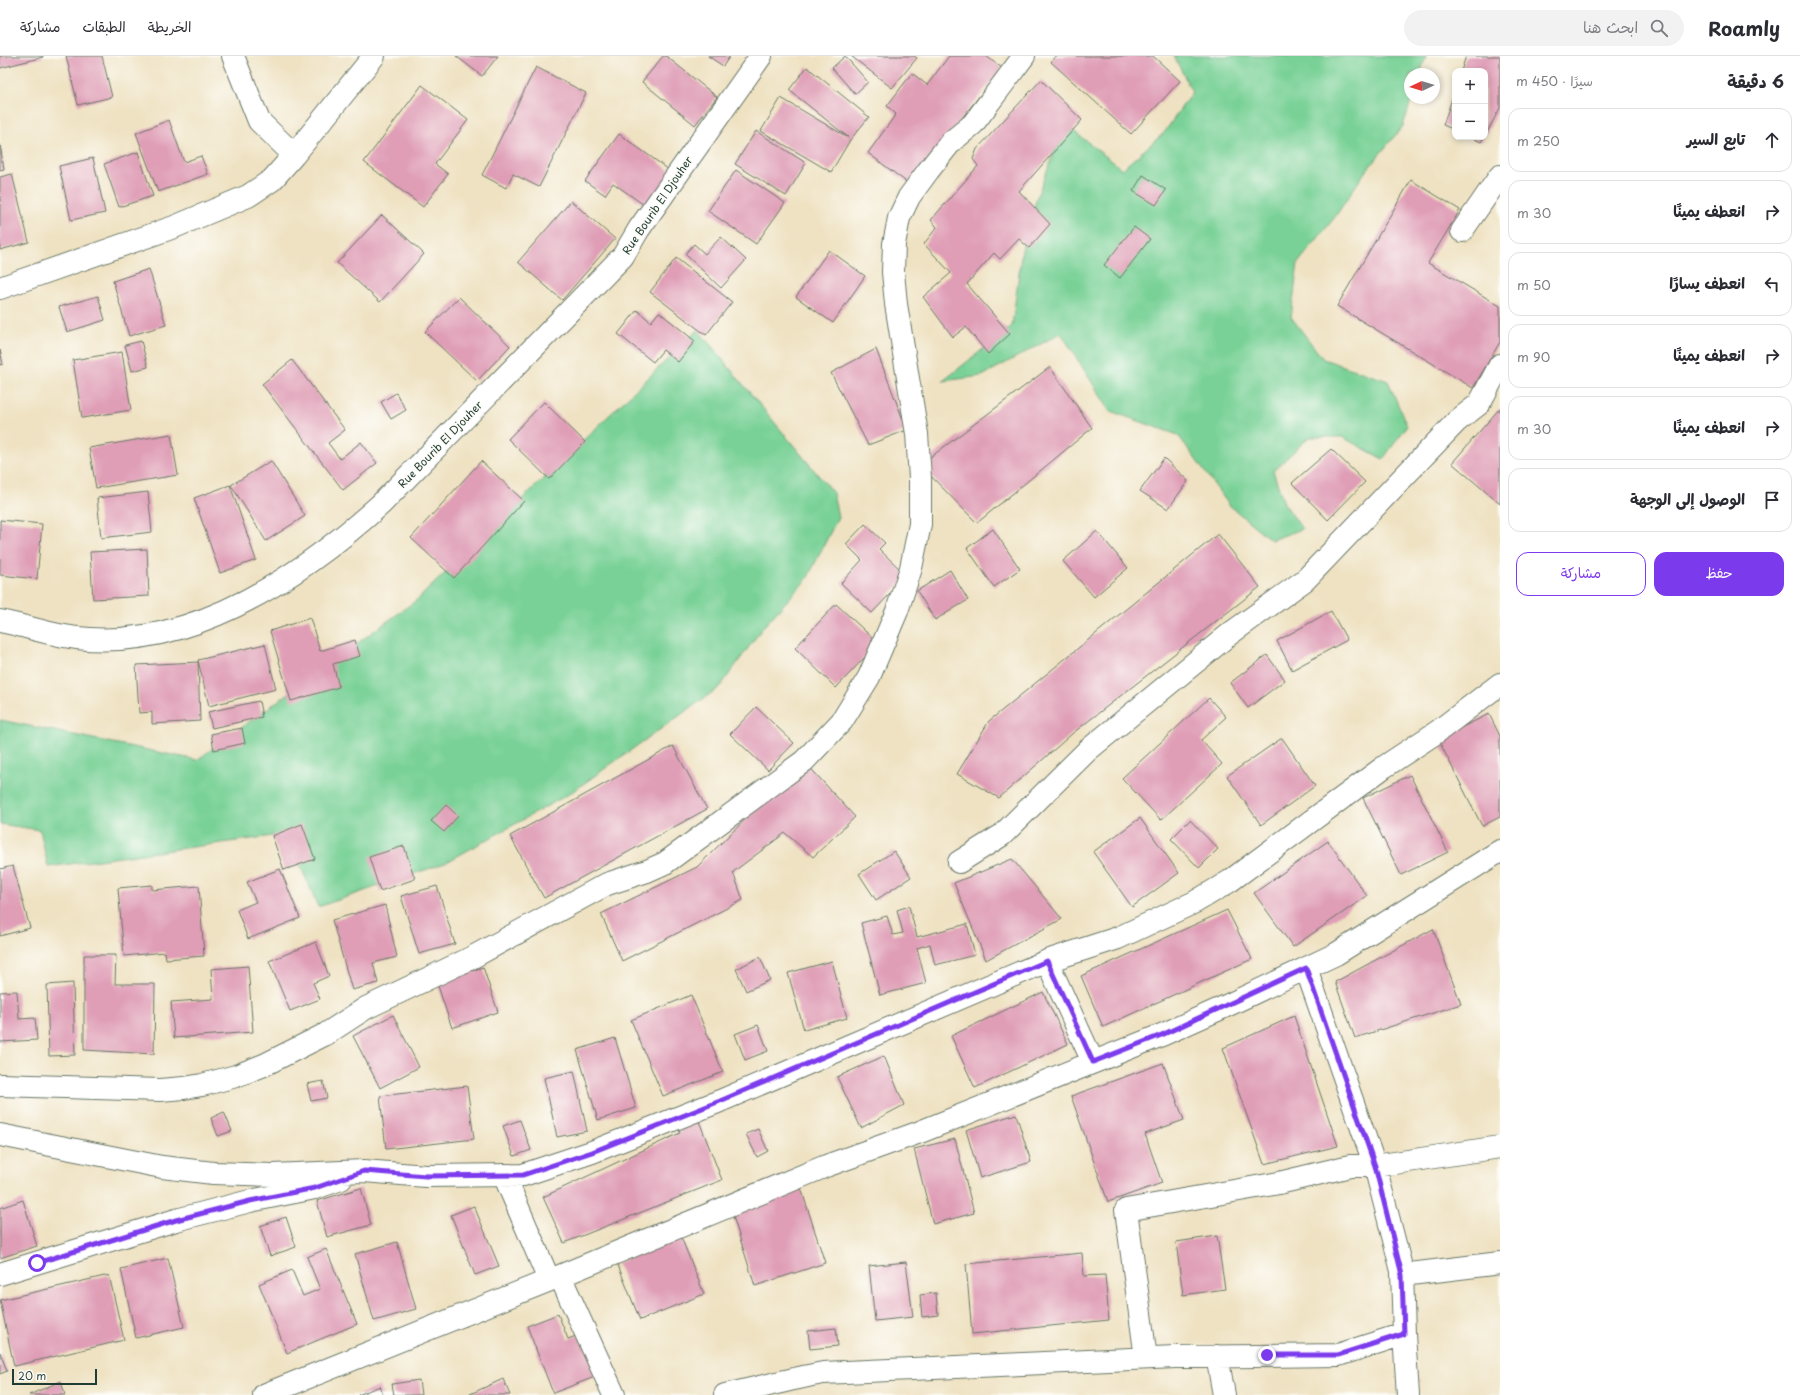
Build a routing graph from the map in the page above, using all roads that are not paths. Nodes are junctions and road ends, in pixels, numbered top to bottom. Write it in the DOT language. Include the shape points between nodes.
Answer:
graph roads {
  1 [pos="233,56"];
  2 [pos="374,56"];
  3 [pos="761,56"];
  4 [pos="1024,56"];
  5 [pos="294,155"];
  6 [pos="1500,176"];
  7 [pos="1462,231"];
  8 [pos="0,288"];
  9 [pos="1500,365"];
  10 [pos="0,621"];
  11 [pos="1500,684"];
  12 [pos="1500,851"];
  13 [pos="959,862"];
  14 [pos="1047,961"];
  15 [pos="1306,968"];
  16 [pos="1093,1062"];
  17 [pos="0,1086"];
  18 [pos="0,1135"];
  19 [pos="1500,1147"];
  20 [pos="1375,1166"];
  21 [pos="364,1171"];
  22 [pos="513,1175"];
  23 [pos="1500,1263"];
  24 [pos="0,1274"];
  25 [pos="1402,1275"];
  26 [pos="554,1278"];
  27 [pos="1404,1334"];
  28 [pos="1217,1356"];
  29 [pos="1146,1358"];
  30 [pos="264,1395"];
  31 [pos="614,1395"];
  32 [pos="725,1395"];
  33 [pos="1224,1395"];
  34 [pos="1408,1395"];
  1 -- 5 [label="street" via="259,120"];
  2 -- 5 [label="street"];
  3 -- 10 [label="street, Rue Bourib El Djouher" via="643,223 623,256 382,504 335,544 287,578 247,600 210,617 155,634 133,638 77,638"];
  4 -- 17 [label="street" via="973,124 951,142 928,171 909,197 899,218 894,244 894,287 917,434 920,524 911,568 883,646 855,702 828,737 804,761 665,863 607,884 471,958 366,1008 326,1034 264,1065 236,1076 184,1088 160,1090"];
  5 -- 8 [label="street" via="272,180 248,196 174,227"];
  6 -- 7 [label="street"];
  9 -- 13 [label="street" via="1479,404 1458,421 1305,580 1231,633 1088,750 1002,835"];
  11 -- 14 [label="street" via="1230,881 1195,902 1118,938"];
  12 -- 15 [label="street" via="1336,954"];
  14 -- 16 [label="street"];
  14 -- 22 [label="street" via="712,1104 592,1152"];
  15 -- 16 [label="street" via="1211,1013"];
  15 -- 20 [label="street"];
  16 -- 26 [label="street" via="920,1132 826,1166"];
  18 -- 21 [label="street" via="191,1171 273,1175"];
  19 -- 20 [label="street"];
  20 -- 25 [label="street"];
  20 -- 29 [label="street" via="1350,1166 1279,1183 1126,1210"];
  21 -- 22 [label="street" via="426,1176"];
  21 -- 24 [label="street" via="315,1188 176,1220"];
  22 -- 26 [label="street" via="516,1202"];
  23 -- 25 [label="street"];
  25 -- 27 [label="street"];
  26 -- 30 [label="street"];
  26 -- 31 [label="street"];
  27 -- 28 [label="street" via="1338,1355"];
  27 -- 34 [label="street"];
  28 -- 29 [label="street"];
  28 -- 33 [label="street"];
  29 -- 32 [label="street" via="823,1373"];
}
